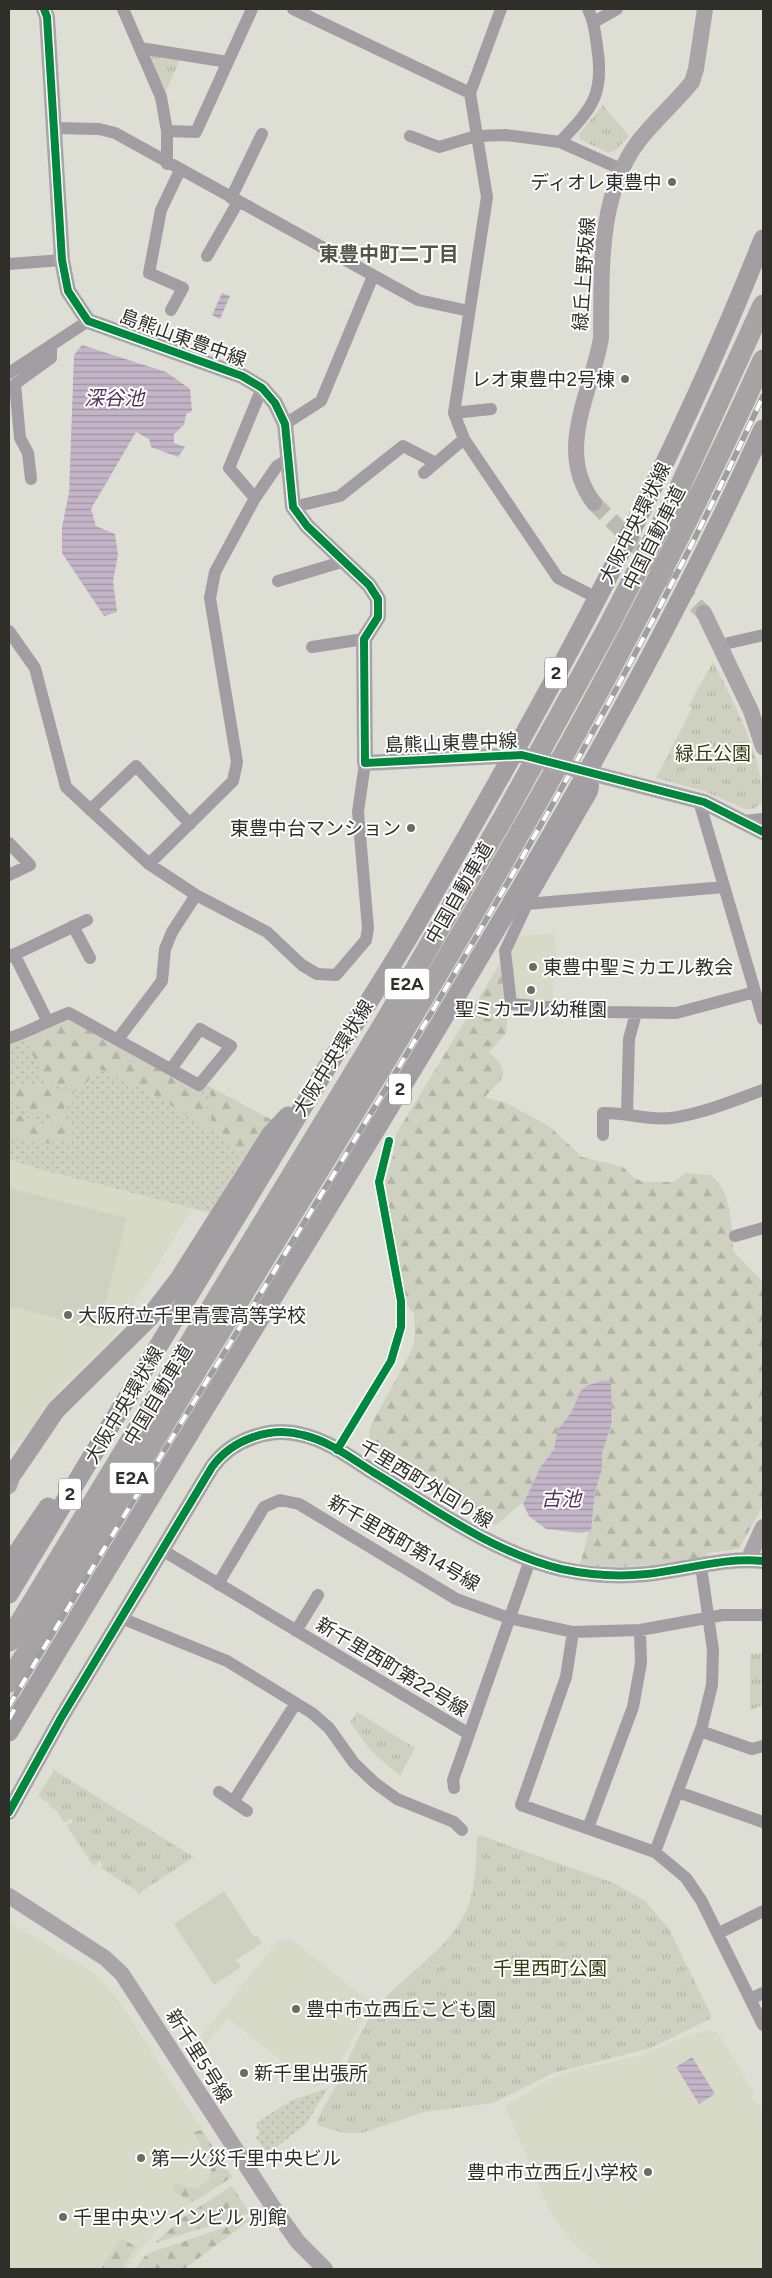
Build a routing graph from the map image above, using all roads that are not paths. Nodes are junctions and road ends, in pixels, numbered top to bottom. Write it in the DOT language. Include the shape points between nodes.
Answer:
graph roads {
  1 [pos="44,9"];
  2 [pos="122,9"];
  3 [pos="252,9"];
  4 [pos="293,9"];
  5 [pos="501,9"];
  6 [pos="588,9"];
  7 [pos="617,9"];
  8 [pos="705,9"];
  9 [pos="594,22"];
  10 [pos="140,48"];
  11 [pos="228,62"];
  12 [pos="470,93"];
  13 [pos="56,128"];
  14 [pos="167,131"];
  15 [pos="262,134"];
  16 [pos="410,136"];
  17 [pos="476,136"];
  18 [pos="560,142"];
  19 [pos="167,164"];
  20 [pos="180,170"];
  21 [pos="623,170"];
  22 [pos="235,200"];
  23 [pos="763,239"];
  24 [pos="207,256"];
  25 [pos="62,260"];
  26 [pos="9,264"];
  27 [pos="373,276"];
  28 [pos="763,305"];
  29 [pos="171,310"];
  30 [pos="469,311"];
  31 [pos="88,321"];
  32 [pos="51,345"];
  33 [pos="763,360"];
  34 [pos="9,373"];
  35 [pos="262,388"];
  36 [pos="492,409"];
  37 [pos="454,413"];
  38 [pos="285,424"];
  39 [pos="763,429"];
  40 [pos="464,439"];
  41 [pos="289,459"];
  42 [pos="436,463"];
  43 [pos="424,473"];
  44 [pos="31,479"];
  45 [pos="254,498"];
  46 [pos="594,503"];
  47 [pos="293,507"];
  48 [pos="345,561"];
  49 [pos="278,581"];
  50 [pos="597,598"];
  51 [pos="704,613"];
  52 [pos="9,631"];
  53 [pos="763,635"];
  54 [pos="364,639"];
  55 [pos="720,645"];
  56 [pos="312,647"];
  57 [pos="757,709"];
  58 [pos="763,747"];
  59 [pos="517,755"];
  60 [pos="365,763"];
  61 [pos="581,771"];
  62 [pos="699,801"];
  63 [pos="90,810"];
  64 [pos="763,819"];
  65 [pos="744,821"];
  66 [pos="190,824"];
  67 [pos="763,832"];
  68 [pos="9,842"];
  69 [pos="149,864"];
  70 [pos="9,875"];
  71 [pos="724,887"];
  72 [pos="196,895"];
  73 [pos="527,904"];
  74 [pos="86,920"];
  75 [pos="73,926"];
  76 [pos="12,956"];
  77 [pos="90,958"];
  78 [pos="755,992"];
  79 [pos="636,1013"];
  80 [pos="763,1019"];
  81 [pos="48,1020"];
  82 [pos="9,1038"];
  83 [pos="118,1039"];
  84 [pos="171,1069"];
  85 [pos="314,1088"];
  86 [pos="763,1090"];
  87 [pos="627,1114"];
  88 [pos="603,1135"];
  89 [pos="763,1228"];
  90 [pos="735,1236"];
  91 [pos="131,1393"];
  92 [pos="10,1475"];
  93 [pos="763,1527"];
  94 [pos="162,1550"];
  95 [pos="530,1560"];
  96 [pos="756,1561"];
  97 [pos="9,1565"];
  98 [pos="701,1566"];
  99 [pos="218,1584"];
  100 [pos="9,1594"];
  101 [pos="318,1595"];
  102 [pos="763,1615"];
  103 [pos="121,1618"];
  104 [pos="508,1618"];
  105 [pos="709,1618"];
  106 [pos="640,1630"];
  107 [pos="296,1631"];
  108 [pos="573,1632"];
  109 [pos="9,1641"];
  110 [pos="9,1682"];
  111 [pos="296,1703"];
  112 [pos="20,1713"];
  113 [pos="700,1730"];
  114 [pos="9,1732"];
  115 [pos="469,1734"];
  116 [pos="9,1744"];
  117 [pos="763,1746"];
  118 [pos="454,1788"];
  119 [pos="219,1792"];
  120 [pos="678,1792"];
  121 [pos="233,1802"];
  122 [pos="247,1811"];
  123 [pos="9,1812"];
  124 [pos="763,1822"];
  125 [pos="588,1828"];
  126 [pos="462,1830"];
  127 [pos="655,1852"];
  128 [pos="9,1896"];
  129 [pos="763,1911"];
  130 [pos="719,1933"];
  131 [pos="763,1993"];
  132 [pos="750,1999"];
  133 [pos="763,2025"];
  134 [pos="325,2269"];
  1 -- 13 [label="street"];
  2 -- 10 [label="street"];
  3 -- 11 [label="street"];
  4 -- 12 [label="street"];
  5 -- 12 [label="street"];
  6 -- 9 [label="street"];
  7 -- 9 [label="street"];
  8 -- 21 [label="street, 緑丘上野坂線" via="692,82 639,142"];
  9 -- 18 [label="street" via="600,66 598,91 586,114"];
  10 -- 11 [label="street"];
  10 -- 14 [label="street" via="161,97"];
  11 -- 14 [label="street" via="196,132"];
  12 -- 17 [label="street"];
  13 -- 19 [label="street" via="99,129 115,133"];
  13 -- 25 [label="street"];
  14 -- 19 [label="street"];
  15 -- 22 [label="street"];
  16 -- 17 [label="street" via="439,147"];
  17 -- 18 [label="street" via="506,135"];
  17 -- 30 [label="street" via="487,197"];
  18 -- 21 [label="street"];
  19 -- 20 [label="street"];
  20 -- 22 [label="street"];
  20 -- 29 [label="street" via="161,210 149,273 183,288"];
  21 -- 46 [label="street, 緑丘上野坂線" via="606,217 601,338 576,436 577,464 585,492"];
  22 -- 24 [label="street"];
  22 -- 27 [label="street"];
  23 -- 50 [label="main road, 大阪中央環状線 / 2" via="697,397"];
  25 -- 26 [label="street"];
  25 -- 31 [label="street" via="68,291"];
  27 -- 30 [label="street" via="418,300"];
  27 -- 38 [label="street" via="321,401"];
  28 -- 109 [label="highway, 中国自動車道 / E2A" via="673,502 602,639 504,815 385,1022"];
  30 -- 37 [label="street"];
  31 -- 32 [label="street"];
  31 -- 35 [label="street, 島熊山東豊中線" via="242,376"];
  32 -- 34 [label="street"];
  32 -- 44 [label="street" via="51,358 15,384 20,438 28,453"];
  33 -- 110 [label="highway, 中国自動車道 / E2A" via="686,526 576,733 397,1044"];
  35 -- 38 [label="street, 島熊山東豊中線" via="275,403"];
  35 -- 45 [label="street" via="229,468"];
  36 -- 37 [label="street"];
  37 -- 40 [label="street"];
  38 -- 41 [label="street, 島熊山東豊中線"];
  39 -- 61 [label="main road, 2" via="670,620"];
  40 -- 42 [label="street"];
  40 -- 50 [label="street" via="558,578"];
  41 -- 45 [label="street" via="277,466"];
  41 -- 47 [label="street, 島熊山東豊中線"];
  42 -- 43 [label="street"];
  42 -- 47 [label="street" via="403,446 340,496"];
  45 -- 66 [label="street" via="215,572 210,598 237,762 233,781"];
  47 -- 48 [label="street" via="307,526"];
  48 -- 49 [label="street"];
  48 -- 54 [label="street" via="378,599 378,617"];
  50 -- 59 [label="main road, 大阪中央環状線 / 2"];
  51 -- 55 [label="street"];
  52 -- 63 [label="street" via="35,668 66,787"];
  53 -- 55 [label="street"];
  54 -- 56 [label="street"];
  54 -- 60 [label="street, 島熊山東豊中線"];
  55 -- 57 [label="street"];
  57 -- 58 [label="street"];
  59 -- 60 [label="street, 島熊山東豊中線"];
  59 -- 61 [label="street, 島熊山東豊中線, bridge"];
  59 -- 85 [label="main road, 大阪中央環状線 / 2"];
  60 -- 72 [label="street" via="358,812 368,928 366,940 336,975 317,974 302,965 267,932"];
  61 -- 62 [label="street, 島熊山東豊中線"];
  61 -- 73 [label="street" via="593,786 592,792"];
  61 -- 112 [label="main road, 2" via="465,982"];
  62 -- 65 [label="street, 島熊山東豊中線"];
  62 -- 71 [label="street"];
  63 -- 66 [label="street" via="136,766"];
  63 -- 69 [label="street"];
  64 -- 65 [label="street"];
  65 -- 67 [label="street, 島熊山東豊中線"];
  66 -- 69 [label="street"];
  68 -- 70 [label="street" via="30,865"];
  69 -- 72 [label="street"];
  71 -- 73 [label="street"];
  71 -- 78 [label="street"];
  72 -- 83 [label="street" via="164,949 162,982"];
  73 -- 79 [label="street" via="505,951 511,1004"];
  74 -- 75 [label="street"];
  75 -- 76 [label="street"];
  75 -- 77 [label="street"];
  76 -- 81 [label="street"];
  78 -- 79 [label="street" via="676,1013"];
  78 -- 80 [label="street"];
  79 -- 87 [label="street" via="630,1039"];
  81 -- 82 [label="street" via="28,1033"];
  81 -- 83 [label="street" via="69,1013"];
  83 -- 84 [label="street"];
  84 -- 84 [label="street" via="200,1084 232,1046 200,1029"];
  85 -- 91 [label="main road, 大阪中央環状線 / 2"];
  85 -- 92 [label="main road" via="271,1134 179,1279 149,1318 56,1410"];
  86 -- 87 [label="street" via="671,1118"];
  87 -- 88 [label="street" via="603,1113"];
  89 -- 90 [label="street"];
  91 -- 97 [label="main road"];
  91 -- 100 [label="main road, 大阪中央環状線 / 2"];
  93 -- 96 [label="street"];
  94 -- 95 [label="street, 千里西町外回り線" via="220,1457 254,1437 284,1432 324,1442 485,1539"];
  94 -- 99 [label="street, 新千里西町第22号線"];
  94 -- 103 [label="street, 千里西町外回り線"];
  95 -- 98 [label="street, 千里西町外回り線" via="582,1573 606,1575 647,1574"];
  95 -- 104 [label="street"];
  96 -- 98 [label="street, 千里西町外回り線"];
  98 -- 105 [label="street"];
  99 -- 104 [label="street, 新千里西町第14号線" via="264,1507 280,1500 299,1504 456,1599"];
  99 -- 107 [label="street, 新千里西町第22号線"];
  101 -- 107 [label="street, 新千里西町第22号線"];
  102 -- 105 [label="street, 新千里西町第14号線"];
  103 -- 111 [label="street" via="227,1661"];
  103 -- 123 [label="street, 千里西町外回り線"];
  104 -- 108 [label="street, 新千里西町第14号線"];
  104 -- 115 [label="street"];
  105 -- 106 [label="street, 新千里西町第14号線"];
  105 -- 113 [label="street" via="714,1669"];
  106 -- 108 [label="street, 新千里西町第14号線"];
  106 -- 125 [label="street" via="641,1663 633,1707"];
  107 -- 115 [label="street, 新千里西町第22号線"];
  108 -- 125 [label="street" via="566,1677 521,1805"];
  111 -- 121 [label="street"];
  111 -- 126 [label="street" via="322,1721 354,1763 375,1783 397,1798 454,1822"];
  112 -- 114 [label="main road, 2"];
  112 -- 116 [label="main road"];
  113 -- 117 [label="street" via="752,1749"];
  113 -- 120 [label="street"];
  115 -- 118 [label="street" via="453,1780"];
  119 -- 121 [label="street"];
  120 -- 124 [label="street"];
  120 -- 127 [label="street"];
  121 -- 122 [label="street"];
  125 -- 127 [label="street"];
  127 -- 130 [label="street" via="686,1878"];
  128 -- 134 [label="street, 新千里5号線" via="106,1958 122,1974 298,2242"];
  129 -- 130 [label="street"];
  130 -- 132 [label="street"];
  131 -- 132 [label="street"];
  132 -- 133 [label="street"];
}
